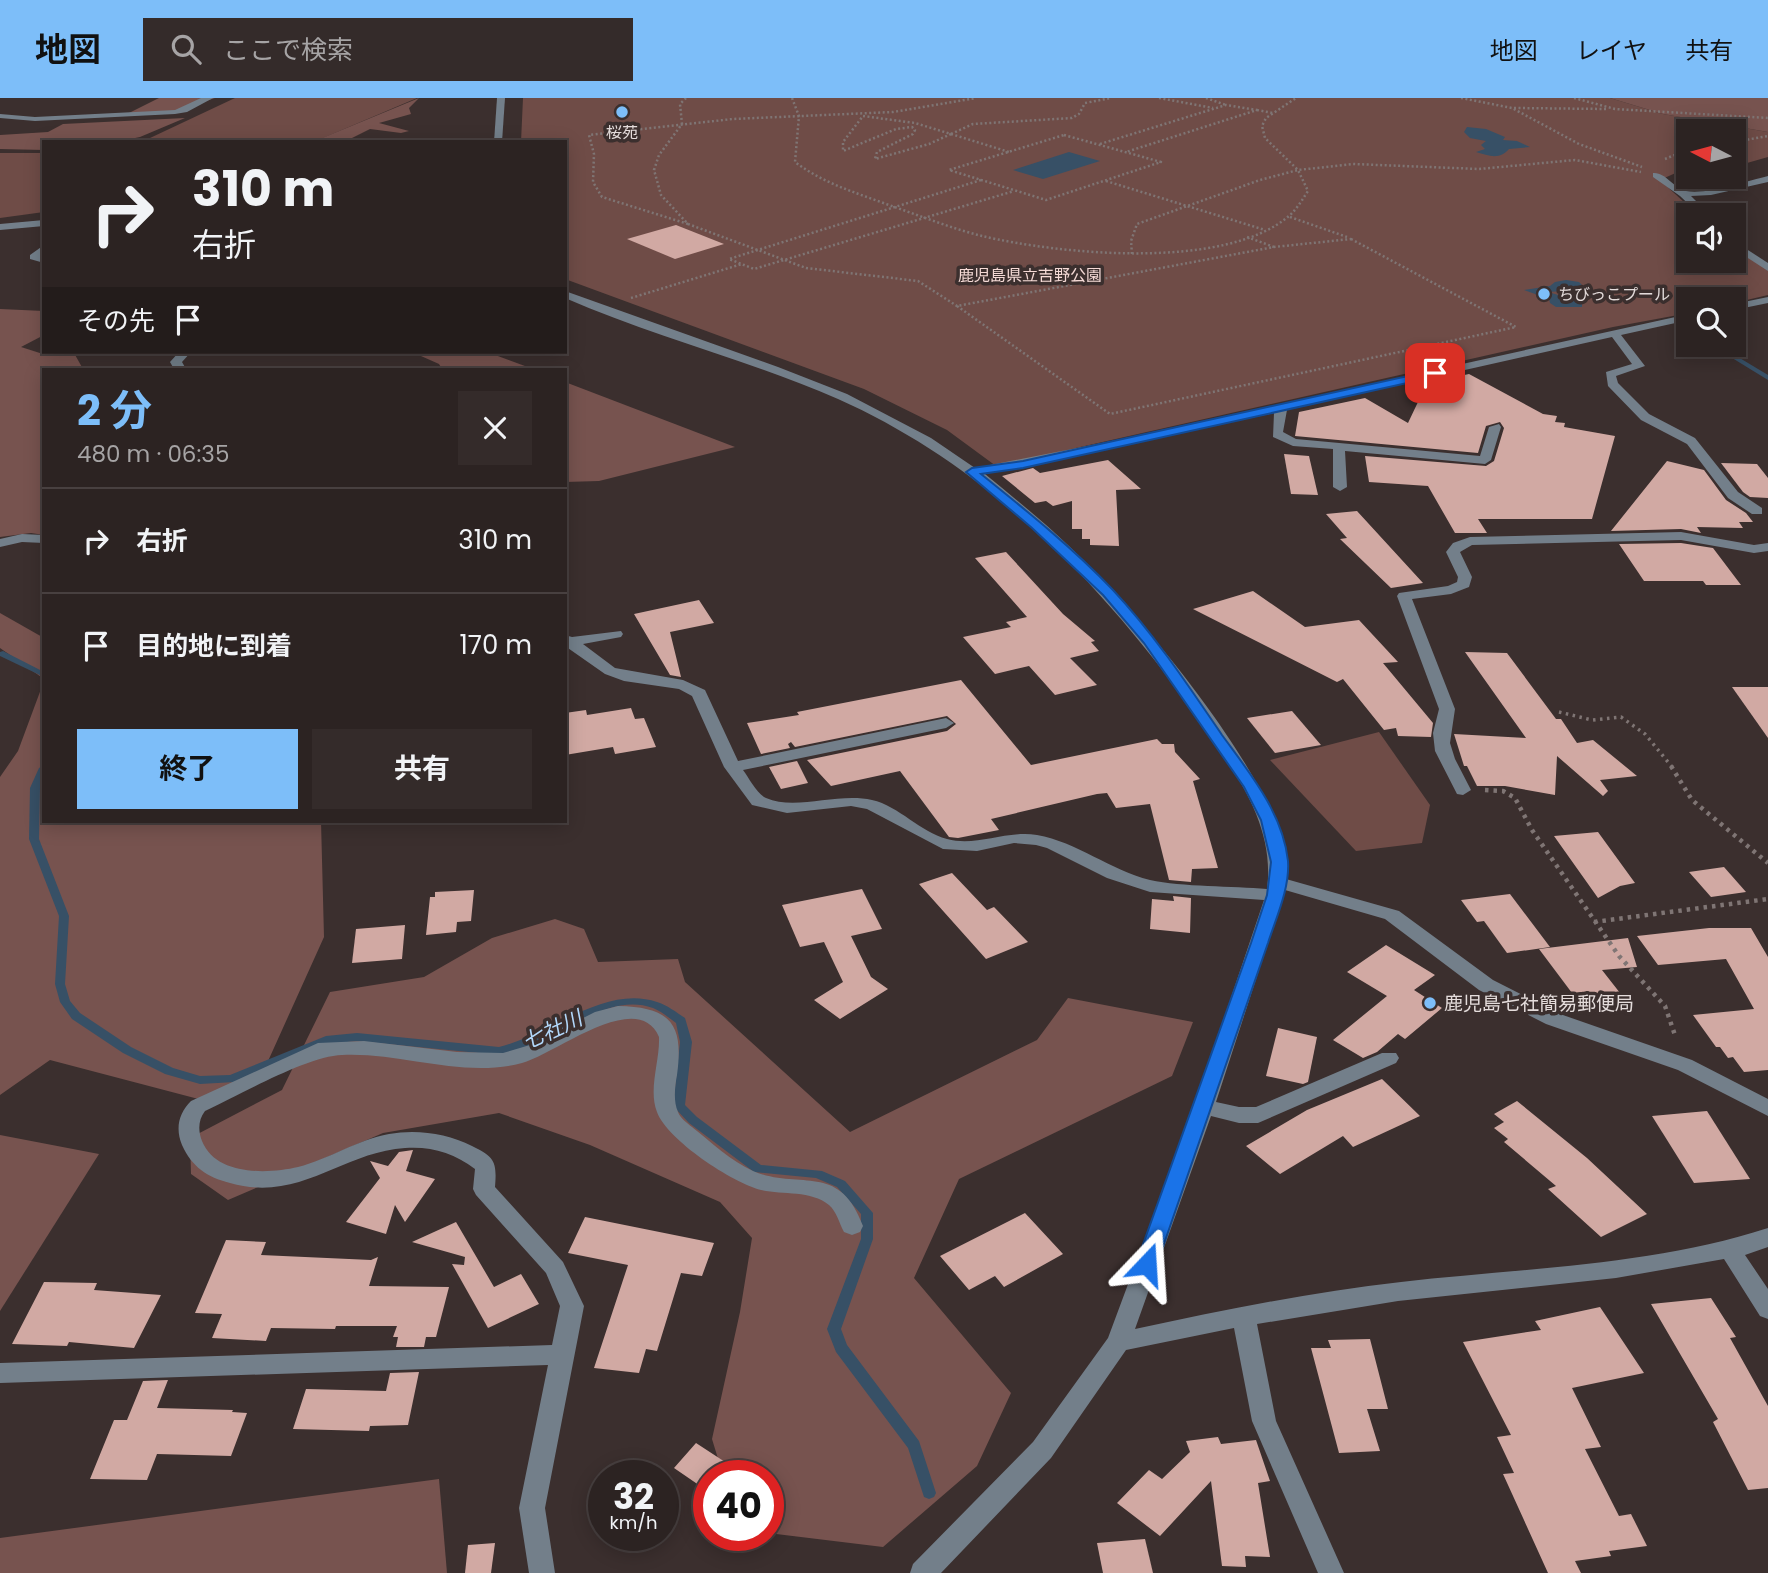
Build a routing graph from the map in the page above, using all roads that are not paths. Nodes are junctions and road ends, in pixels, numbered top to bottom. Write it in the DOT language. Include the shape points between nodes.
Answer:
graph roads {
  1 [pos="209,98"];
  2 [pos="408,98"];
  3 [pos="429,98"];
  4 [pos="501,98"];
  5 [pos="0,116"];
  6 [pos="498,140"];
  7 [pos="1656,174"];
  8 [pos="1768,180"];
  9 [pos="1683,194"];
  10 [pos="1692,203"];
  11 [pos="42,223"];
  12 [pos="0,227"];
  13 [pos="42,250"];
  14 [pos="1746,252"];
  15 [pos="42,259"];
  16 [pos="1768,268"];
  17 [pos="567,295"];
  18 [pos="1768,300"];
  19 [pos="1746,305"];
  20 [pos="1676,320"];
  21 [pos="1614,333"];
  22 [pos="183,354"];
  23 [pos="179,368"];
  24 [pos="1281,407"];
  25 [pos="1495,427"];
  26 [pos="1339,447"];
  27 [pos="972,472"];
  28 [pos="1340,487"];
  29 [pos="1764,514"];
  30 [pos="42,539"];
  31 [pos="0,542"];
  32 [pos="1768,547"];
  33 [pos="616,634"];
  34 [pos="568,640"];
  35 [pos="946,723"];
  36 [pos="732,767"];
  37 [pos="1463,790"];
  38 [pos="1277,889"];
  39 [pos="1389,1058"];
  40 [pos="1204,1107"];
  41 [pos="1768,1108"];
  42 [pos="852,1226"];
  43 [pos="1768,1237"];
  44 [pos="1729,1248"];
  45 [pos="1768,1309"];
  46 [pos="1244,1318"];
  47 [pos="1118,1342"];
  48 [pos="562,1354"];
  49 [pos="0,1373"];
  50 [pos="542,1573"];
  51 [pos="923,1573"];
  52 [pos="1331,1573"];
  1 -- 5 [label="street" via="175,112"];
  2 -- 3 [label="street"];
  4 -- 6 [label="street"];
  7 -- 9 [label="street"];
  8 -- 9 [label="street"];
  9 -- 10 [label="street"];
  11 -- 12 [label="street"];
  13 -- 15 [label="street" via="34,257"];
  14 -- 16 [label="street"];
  17 -- 27 [label="street" via="832,392 915,434"];
  18 -- 19 [label="street"];
  20 -- 21 [label="street"];
  21 -- 24 [label="street"];
  21 -- 29 [label="street" via="1639,366 1610,374 1612,384 1645,417 1690,441 1733,495"];
  22 -- 23 [label="street" via="176,362"];
  24 -- 26 [label="street" via="1277,434 1293,442"];
  24 -- 27 [label="street"];
  25 -- 26 [label="street" via="1485,460"];
  26 -- 28 [label="street"];
  27 -- 38 [label="street" via="1108,592 1185,689 1252,787 1269,820 1280,862"];
  30 -- 31 [label="street"];
  32 -- 37 [label="street" via="1754,549 1681,536 1470,541 1458,546 1453,552 1464,584 1404,596 1447,709 1440,743"];
  33 -- 34 [label="street"];
  34 -- 36 [label="street" via="617,674 683,685 699,693"];
  35 -- 36 [label="street"];
  36 -- 38 [label="street" via="758,801 787,808 851,801 872,805 943,844 1036,840 1150,886"];
  38 -- 40 [label="street"];
  38 -- 41 [label="street" via="1392,915 1497,990 1553,1019 1685,1065"];
  39 -- 40 [label="street" via="1258,1115"];
  40 -- 47 [label="street"];
  42 -- 48 [label="street" via="849,1211 827,1193 749,1178 674,1125 666,1111 665,1095 669,1034 664,1024 636,1013 605,1015 529,1054 505,1060 372,1049 318,1050 191,1113 188,1130 202,1161 233,1175 270,1178 300,1174 377,1143 404,1140 452,1145 471,1153 486,1166 484,1189 555,1268 572,1306"];
  43 -- 44 [label="street"];
  44 -- 45 [label="street"];
  44 -- 46 [label="street" via="1616,1269 1398,1292"];
  46 -- 47 [label="street"];
  46 -- 52 [label="street" via="1264,1421"];
  47 -- 51 [label="street" via="1042,1450"];
  48 -- 49 [label="street"];
  48 -- 50 [label="street" via="532,1508"];
}
